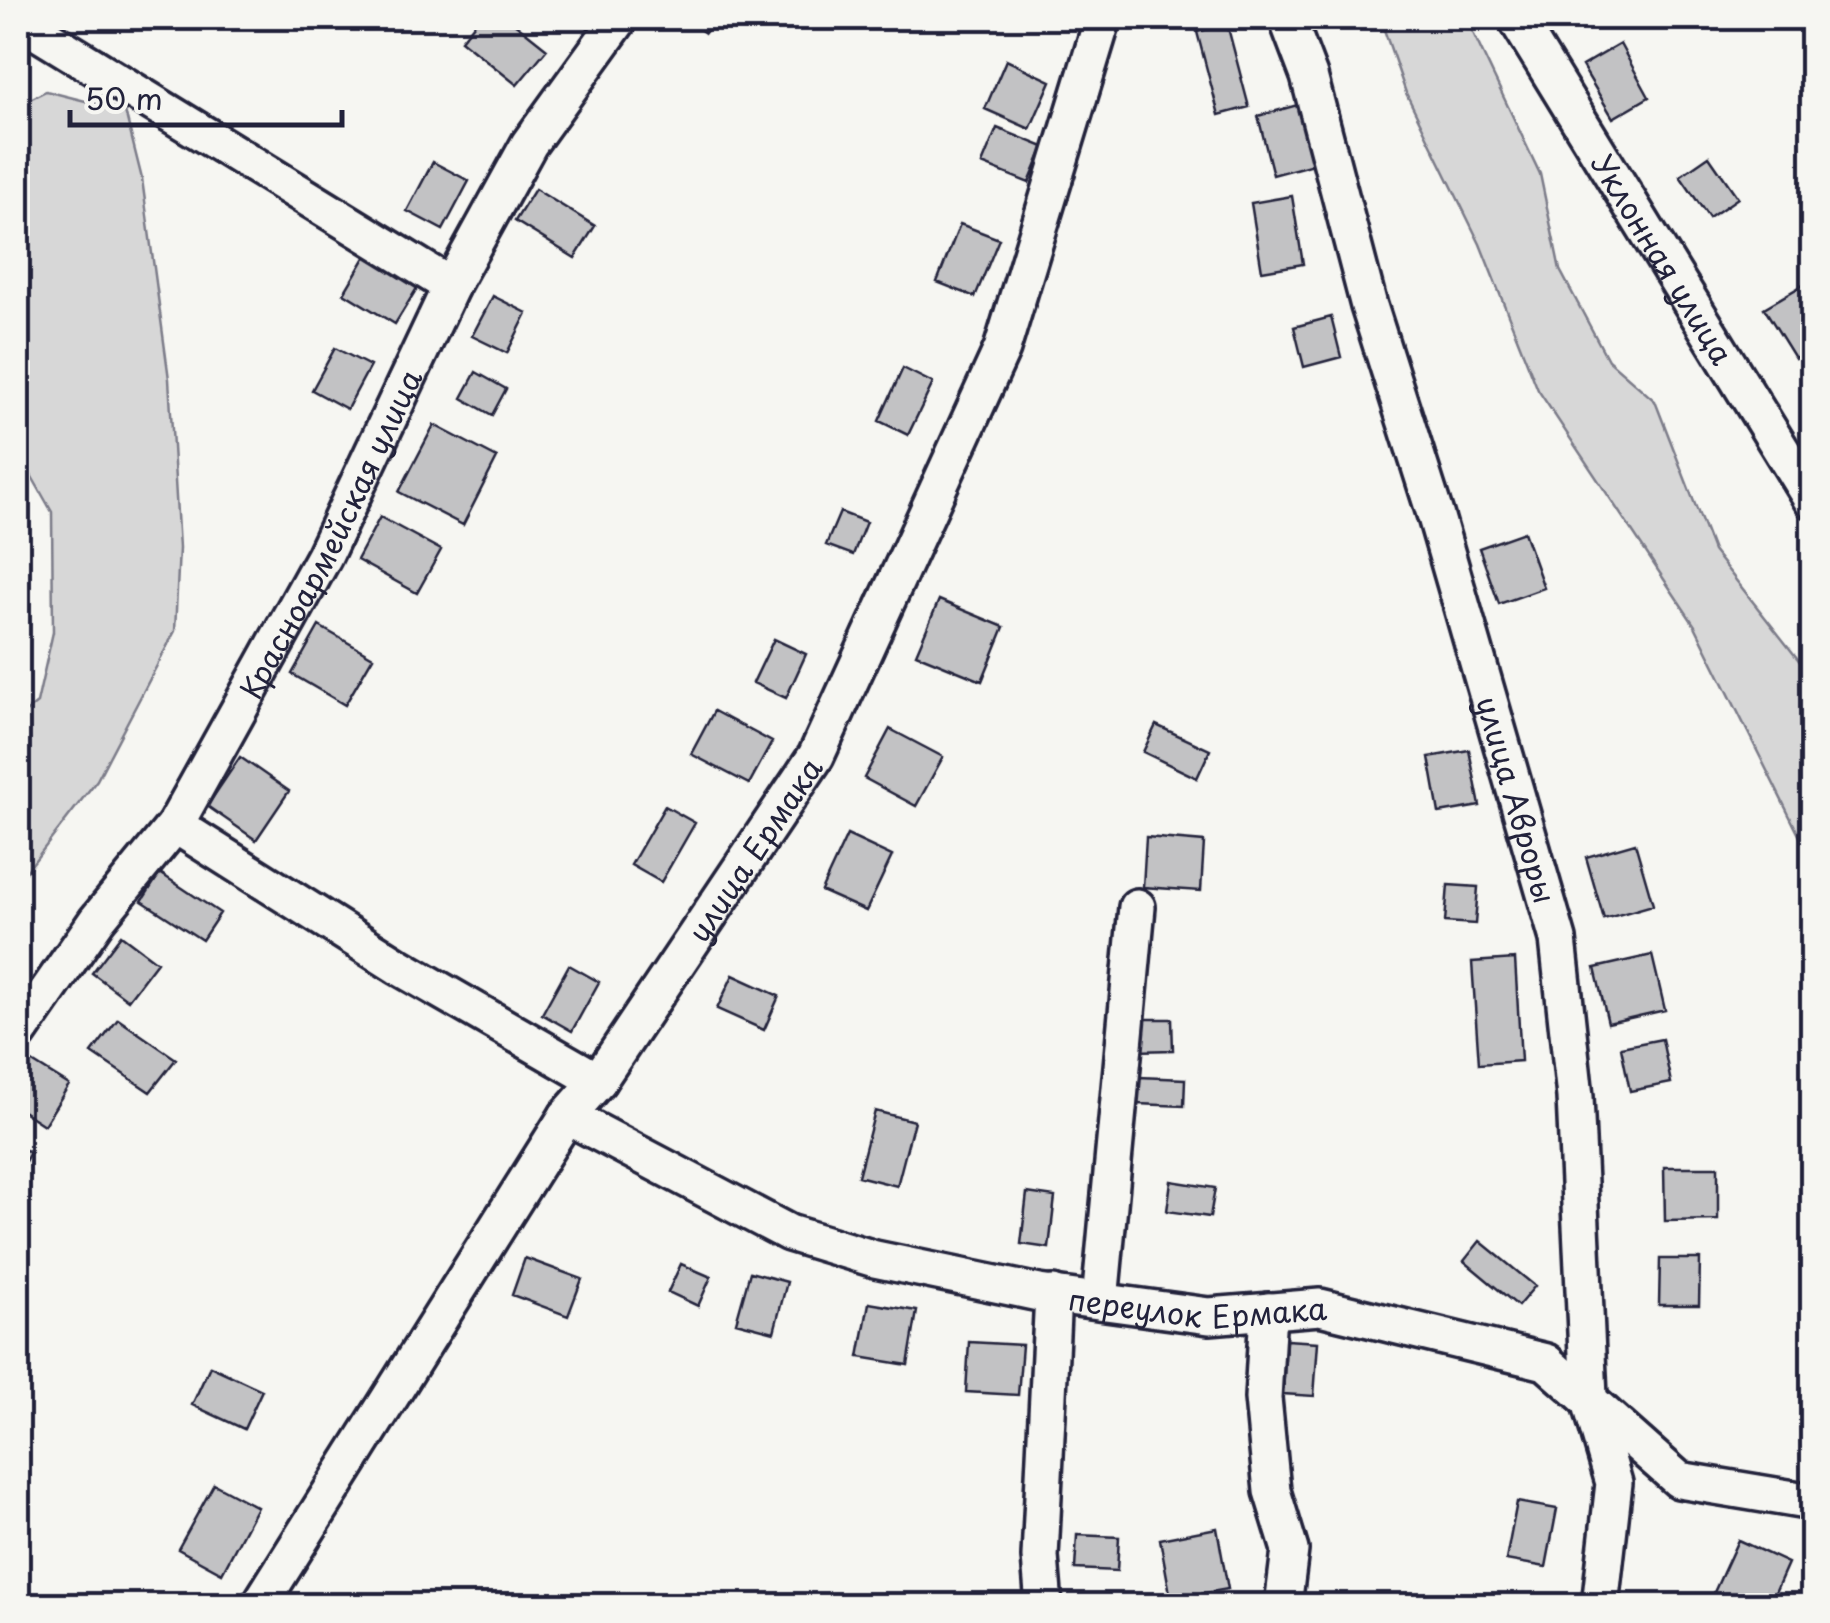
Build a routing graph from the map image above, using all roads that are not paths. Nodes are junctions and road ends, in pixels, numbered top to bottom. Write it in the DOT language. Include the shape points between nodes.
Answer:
graph roads {
  1 [pos="620,18"];
  2 [pos="1103,18"];
  3 [pos="1287,18"];
  4 [pos="1516,18"];
  5 [pos="18,20"];
  6 [pos="451,286"];
  7 [pos="1812,500"];
  8 [pos="175,825"];
  9 [pos="1137,907"];
  10 [pos="18,1034"];
  11 [pos="598,1081"];
  12 [pos="567,1116"];
  13 [pos="1052,1294"];
  14 [pos="1100,1300"];
  15 [pos="1268,1312"];
  16 [pos="1589,1397"];
  17 [pos="1812,1502"];
  18 [pos="258,1606"];
  19 [pos="1044,1606"];
  20 [pos="1283,1606"];
  21 [pos="1600,1606"];
  1 -- 6 [label="street, Красноармейская улица" via="529,144"];
  2 -- 11 [label="street, улица Ермака" via="1002,350 816,756"];
  3 -- 16 [label="street, улица Авроры" via="1558,939 1575,1096"];
  4 -- 7 [label="street, Уклонная улица"];
  5 -- 6 [label="street"];
  6 -- 8 [label="street, Красноармейская улица" via="324,556"];
  8 -- 10 [label="street, Красноармейская улица" via="97,920"];
  8 -- 11 [label="street" via="398,966"];
  9 -- 14 [label="street"];
  11 -- 12 [label="street, улица Ермака"];
  12 -- 13 [label="street, переулок Ермака" via="788,1234 875,1260"];
  12 -- 18 [label="street, улица Ермака"];
  13 -- 14 [label="street, переулок Ермака"];
  13 -- 19 [label="street" via="1040,1557"];
  14 -- 15 [label="street, переулок Ермака" via="1209,1316"];
  15 -- 16 [label="street, переулок Ермака" via="1320,1307 1546,1362"];
  15 -- 20 [label="street" via="1263,1398 1272,1491 1290,1550"];
  16 -- 17 [label="street, переулок Ермака" via="1679,1480"];
  16 -- 21 [label="street, улица Авроры" via="1614,1483"];
}
